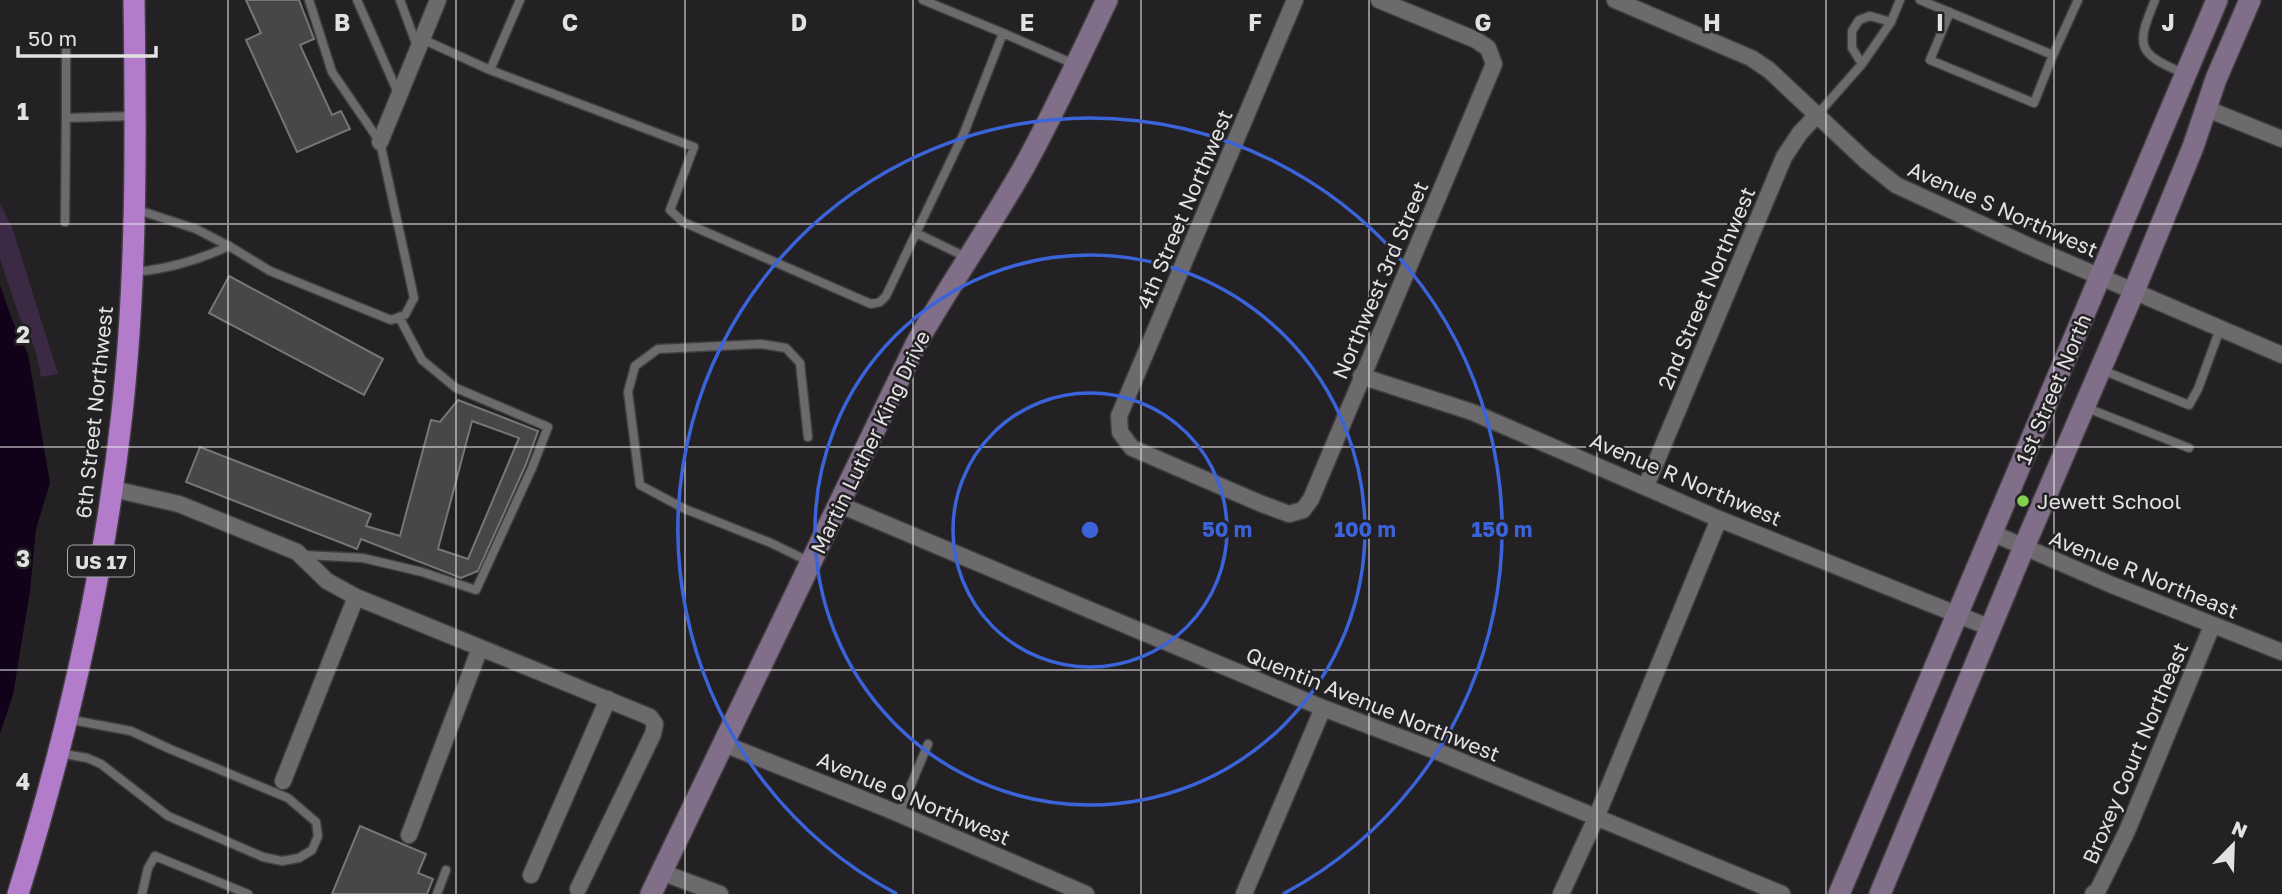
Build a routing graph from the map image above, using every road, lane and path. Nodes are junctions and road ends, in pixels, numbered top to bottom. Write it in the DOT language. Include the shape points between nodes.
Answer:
graph roads {
  1 [pos="134,0"];
  2 [pos="309,0"];
  3 [pos="356,0"];
  4 [pos="400,0"];
  5 [pos="438,0"];
  6 [pos="520,0"];
  7 [pos="923,0"];
  8 [pos="1107,0"];
  9 [pos="1295,0"];
  10 [pos="1379,0"];
  11 [pos="1615,0"];
  12 [pos="1900,0"];
  13 [pos="1920,0"];
  14 [pos="2078,0"];
  15 [pos="2155,0"];
  16 [pos="2217,0"];
  17 [pos="2250,0"];
  18 [pos="1950,12"];
  19 [pos="1891,22"];
  20 [pos="1003,33"];
  21 [pos="420,44"];
  22 [pos="65,45"];
  23 [pos="2053,55"];
  24 [pos="1862,64"];
  25 [pos="1076,65"];
  26 [pos="490,70"];
  27 [pos="2186,75"];
  28 [pos="399,96"];
  29 [pos="2207,109"];
  30 [pos="134,116"];
  31 [pos="1817,116"];
  32 [pos="66,118"];
  33 [pos="2282,139"];
  34 [pos="380,142"];
  35 [pos="133,214"];
  36 [pos="65,222"];
  37 [pos="915,233"];
  38 [pos="229,246"];
  39 [pos="967,258"];
  40 [pos="131,272"];
  41 [pos="2101,276"];
  42 [pos="2134,291"];
  43 [pos="399,317"];
  44 [pos="2221,328"];
  45 [pos="2282,355"];
  46 [pos="2099,369"];
  47 [pos="1361,376"];
  48 [pos="2084,407"];
  49 [pos="808,437"];
  50 [pos="2189,448"];
  51 [pos="1647,486"];
  52 [pos="113,489"];
  53 [pos="838,504"];
  54 [pos="1296,512"];
  55 [pos="1719,519"];
  56 [pos="1992,533"];
  57 [pos="2024,547"];
  58 [pos="301,555"];
  59 [pos="810,562"];
  60 [pos="356,597"];
  61 [pos="1957,614"];
  62 [pos="2212,626"];
  63 [pos="1991,628"];
  64 [pos="480,648"];
  65 [pos="2282,652"];
  66 [pos="608,699"];
  67 [pos="1323,708"];
  68 [pos="68,719"];
  69 [pos="724,744"];
  70 [pos="928,744"];
  71 [pos="59,753"];
  72 [pos="283,781"];
  73 [pos="899,814"];
  74 [pos="1596,818"];
  75 [pos="409,835"];
  76 [pos="446,870"];
  77 [pos="661,872"];
  78 [pos="531,875"];
  79 [pos="578,890"];
  80 [pos="18,894"];
  81 [pos="142,894"];
  82 [pos="248,894"];
  83 [pos="437,894"];
  84 [pos="651,894"];
  85 [pos="720,894"];
  86 [pos="1086,894"];
  87 [pos="1244,894"];
  88 [pos="1561,894"];
  89 [pos="1782,894"];
  90 [pos="1839,894"];
  91 [pos="1880,894"];
  92 [pos="2093,894"];
  1 -- 30 [label="highway, US 17"];
  2 -- 34 [label="lane" via="332,72"];
  3 -- 28 [label="lane"];
  4 -- 21 [label="lane"];
  5 -- 21 [label="street"];
  6 -- 26 [label="lane"];
  7 -- 20 [label="lane"];
  8 -- 25 [label="main road, Martin Luther King Drive"];
  9 -- 54 [label="street, 4th Street Northwest" via="1119,416 1120,432 1132,448 1262,504 1289,514"];
  10 -- 47 [label="street, Northwest 3rd Street" via="1476,40 1488,48 1494,64"];
  11 -- 31 [label="street, Avenue S Northwest" via="1751,58"];
  12 -- 19 [label="lane"];
  13 -- 18 [label="lane"];
  14 -- 23 [label="lane"];
  15 -- 27 [label="lane" via="2142,37 2144,48 2153,59"];
  16 -- 27 [label="main road, 1st Street North"];
  17 -- 29 [label="main road, 1st Street North"];
  18 -- 23 [label="lane"];
  18 -- 23 [label="lane" via="1930,60 1999,89 2034,103"];
  19 -- 24 [label="lane"];
  19 -- 24 [label="lane" via="1870,16 1859,20 1852,31 1852,48"];
  20 -- 25 [label="lane"];
  20 -- 37 [label="lane" via="964,133"];
  21 -- 26 [label="lane"];
  21 -- 28 [label="street"];
  22 -- 32 [label="lane"];
  24 -- 31 [label="lane"];
  25 -- 39 [label="main road, Martin Luther King Drive" via="1022,170"];
  26 -- 37 [label="lane" via="694,147 670,210 683,222 871,304 886,296"];
  27 -- 41 [label="main road, 1st Street North"];
  28 -- 34 [label="street"];
  29 -- 33 [label="street"];
  29 -- 42 [label="main road, 1st Street North"];
  30 -- 32 [label="lane"];
  30 -- 35 [label="highway, US 17"];
  31 -- 41 [label="street, Avenue S Northwest" via="1896,185"];
  31 -- 51 [label="street, 2nd Street Northwest" via="1784,157"];
  32 -- 36 [label="lane"];
  34 -- 43 [label="lane" via="414,298 405,316"];
  35 -- 38 [label="lane" via="196,229"];
  35 -- 40 [label="highway, 6th Street Northwest / US 17"];
  37 -- 39 [label="lane"];
  38 -- 40 [label="lane" via="158,270"];
  38 -- 43 [label="lane" via="270,271 391,320"];
  39 -- 53 [label="main road, Martin Luther King Drive" via="916,344"];
  40 -- 52 [label="highway, 6th Street Northwest / US 17"];
  41 -- 42 [label="street, Avenue S Northwest"];
  41 -- 56 [label="main road, 1st Street North"];
  42 -- 44 [label="street, Avenue S Northwest"];
  42 -- 46 [label="main road, 1st Street North"];
  43 -- 58 [label="lane" via="422,360 456,388 548,427 533,468 477,590 363,558"];
  44 -- 45 [label="street, Avenue S Northwest"];
  44 -- 46 [label="lane" via="2189,405"];
  46 -- 48 [label="main road, 1st Street North"];
  47 -- 51 [label="street, Avenue R Northwest" via="1472,412"];
  47 -- 54 [label="street, Northwest 3rd Street" via="1311,499"];
  48 -- 50 [label="lane"];
  48 -- 57 [label="main road, 1st Street North"];
  49 -- 59 [label="lane" via="800,363 786,348 761,344 658,349 635,366 628,392 640,485"];
  51 -- 55 [label="street, Avenue R Northwest"];
  52 -- 58 [label="street" via="179,504"];
  52 -- 68 [label="highway, 6th Street Northwest / US 17"];
  53 -- 59 [label="main road, Martin Luther King Drive"];
  53 -- 67 [label="street, Quentin Avenue Northwest"];
  55 -- 61 [label="street, Avenue R Northwest"];
  55 -- 74 [label="street"];
  56 -- 57 [label="street, Avenue R Northeast"];
  56 -- 61 [label="main road, 1st Street North"];
  57 -- 62 [label="street, Avenue R Northeast"];
  57 -- 63 [label="main road, 1st Street North"];
  58 -- 60 [label="street" via="327,581"];
  59 -- 69 [label="main road, Martin Luther King Drive"];
  60 -- 64 [label="street"];
  60 -- 72 [label="street"];
  61 -- 63 [label="street, Avenue R Northwest"];
  61 -- 90 [label="main road, 1st Street North"];
  62 -- 65 [label="street, Avenue R Northeast"];
  62 -- 92 [label="street, Broxey Court Northeast" via="2127,831"];
  63 -- 91 [label="main road, 1st Street North"];
  64 -- 66 [label="street"];
  64 -- 75 [label="street"];
  66 -- 78 [label="street"];
  66 -- 79 [label="street" via="650,717 655,724"];
  67 -- 74 [label="street, Quentin Avenue Northwest"];
  67 -- 87 [label="street"];
  68 -- 71 [label="highway, 6th Street Northwest / US 17"];
  68 -- 71 [label="lane" via="131,731 288,798 316,822 318,836 312,850 299,858 263,857 168,816 101,764"];
  69 -- 73 [label="street, Avenue Q Northwest"];
  69 -- 77 [label="main road, Martin Luther King Drive"];
  70 -- 73 [label="lane"];
  71 -- 80 [label="highway, 6th Street Northwest / US 17"];
  73 -- 86 [label="street, Avenue Q Northwest"];
  74 -- 88 [label="street"];
  74 -- 89 [label="street, Quentin Avenue Northwest"];
  76 -- 83 [label="lane"];
  77 -- 84 [label="main road, Martin Luther King Drive"];
  77 -- 85 [label="street"];
  81 -- 82 [label="lane" via="155,856"];
}
